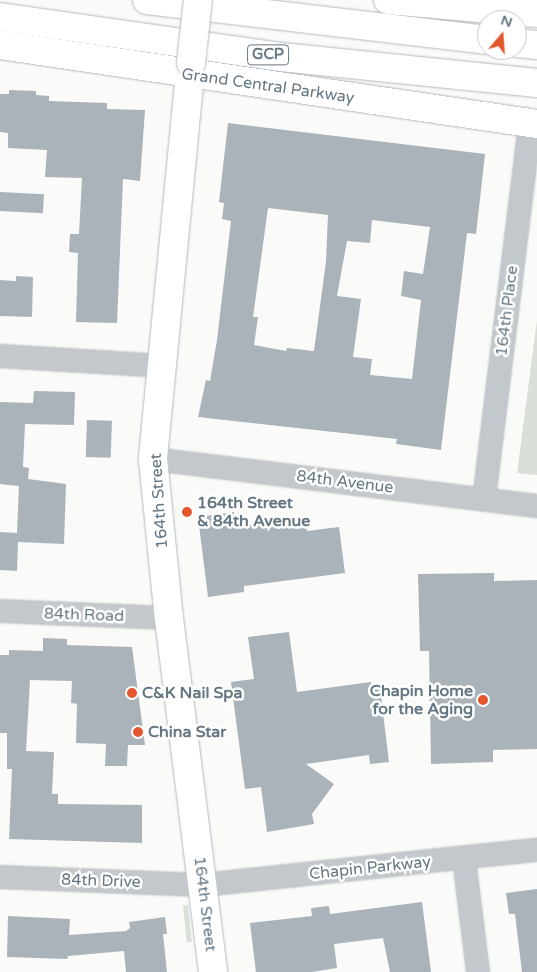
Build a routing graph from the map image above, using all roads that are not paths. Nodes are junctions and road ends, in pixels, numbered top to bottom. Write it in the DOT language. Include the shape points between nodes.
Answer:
graph roads {
  1 [pos="147,0"];
  2 [pos="198,0"];
  3 [pos="388,0"];
  4 [pos="537,14"];
  5 [pos="0,17"];
  6 [pos="477,39"];
  7 [pos="0,45"];
  8 [pos="190,69"];
  9 [pos="537,83"];
  10 [pos="534,124"];
  11 [pos="0,356"];
  12 [pos="162,366"];
  13 [pos="154,459"];
  14 [pos="484,499"];
  15 [pos="537,506"];
  16 [pos="0,611"];
  17 [pos="169,618"];
  18 [pos="537,850"];
  19 [pos="464,859"];
  20 [pos="0,877"];
  21 [pos="202,886"];
  22 [pos="213,972"];
  23 [pos="478,972"];
  1 -- 6 [label="main road, GCP"];
  2 -- 8 [label="main road, 164th Street, bridge"];
  3 -- 4 [label="main road"];
  5 -- 9 [label="main road, Grand Central Parkway / GCP" via="282,57"];
  7 -- 8 [label="main road, Grand Central Parkway"];
  8 -- 10 [label="main road, Grand Central Parkway"];
  8 -- 12 [label="main road, 164th Street"];
  10 -- 14 [label="street, 164th Place"];
  11 -- 12 [label="street"];
  12 -- 13 [label="main road, 164th Street"];
  13 -- 14 [label="street, 84th Avenue"];
  13 -- 17 [label="main road, 164th Street"];
  14 -- 15 [label="street, 84th Avenue"];
  16 -- 17 [label="street, 84th Road"];
  17 -- 21 [label="main road, 164th Street"];
  18 -- 19 [label="street, Chapin Parkway"];
  19 -- 21 [label="street, Chapin Parkway"];
  19 -- 23 [label="street"];
  20 -- 21 [label="street, 84th Drive"];
  21 -- 22 [label="main road, 164th Street"];
}
